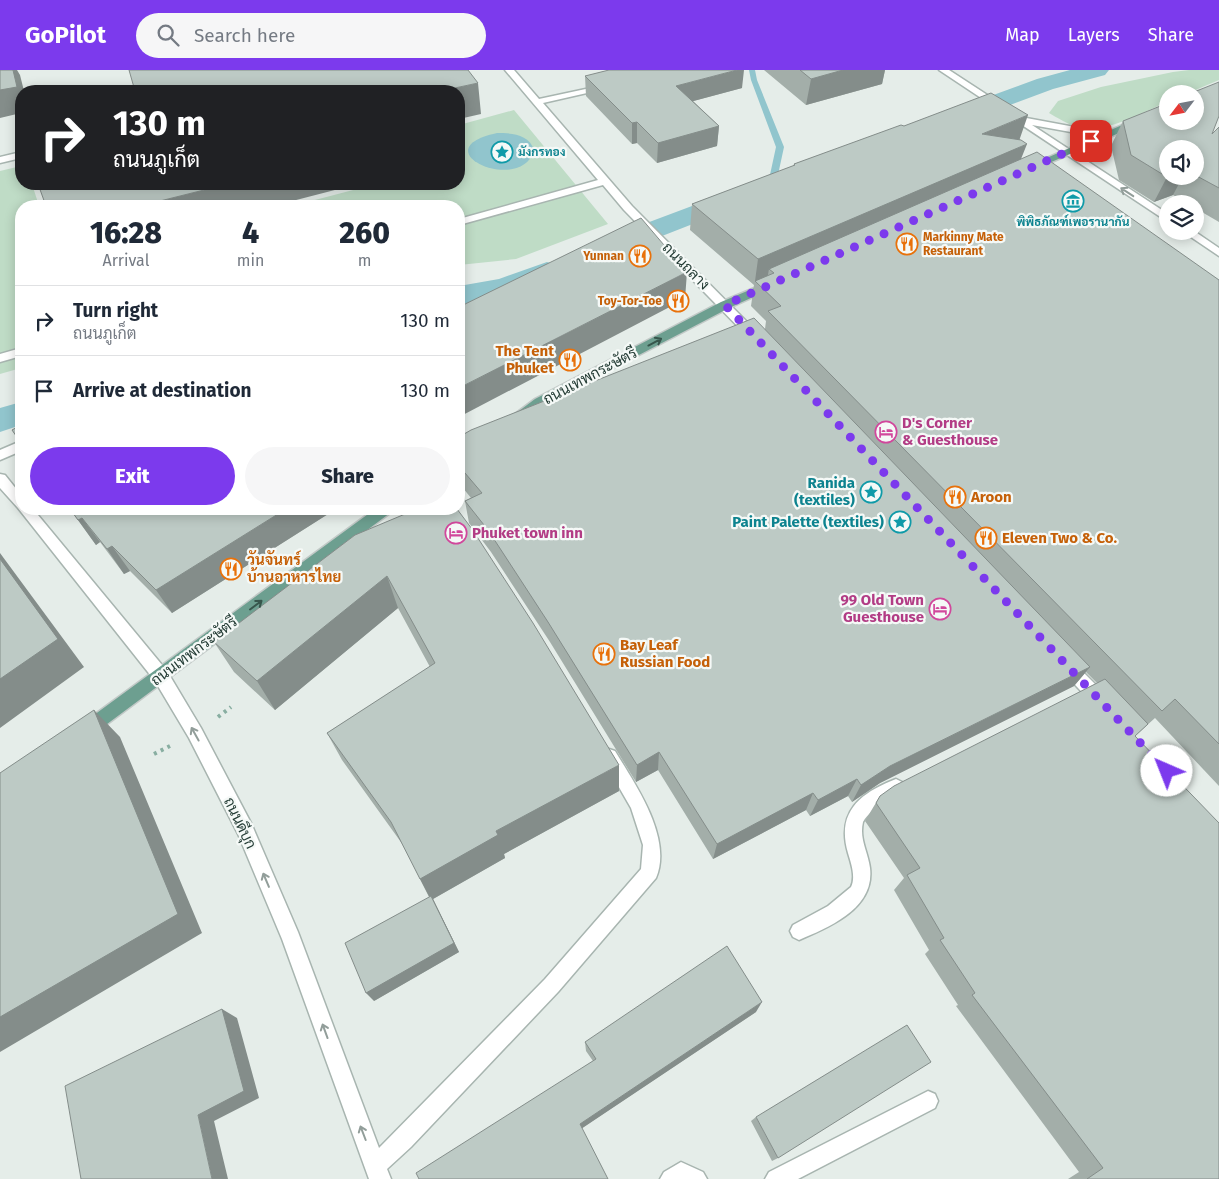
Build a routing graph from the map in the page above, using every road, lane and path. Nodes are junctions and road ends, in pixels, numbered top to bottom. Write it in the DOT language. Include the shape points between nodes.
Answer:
graph roads {
  1 [pos="509,70"];
  2 [pos="943,70"];
  3 [pos="617,84"];
  4 [pos="537,102"];
  5 [pos="1159,112"];
  6 [pos="1014,118"];
  7 [pos="1104,135"];
  8 [pos="1065,152"];
  9 [pos="15,156"];
  10 [pos="0,160"];
  11 [pos="1023,171"];
  12 [pos="605,181"];
  13 [pos="1159,213"];
  14 [pos="465,220"];
  15 [pos="1200,240"];
  16 [pos="1219,252"];
  17 [pos="781,280"];
  18 [pos="725,305"];
  19 [pos="766,348"];
  20 [pos="15,354"];
  21 [pos="0,358"];
  22 [pos="507,423"];
  23 [pos="15,449"];
  24 [pos="0,455"];
  25 [pos="0,479"];
  26 [pos="15,497"];
  27 [pos="30,515"];
  28 [pos="377,515"];
  29 [pos="1054,652"];
  30 [pos="161,676"];
  31 [pos="1109,710"];
  32 [pos="598,739"];
  33 [pos="71,740"];
  34 [pos="913,778"];
  35 [pos="799,931"];
  36 [pos="928,1100"];
  37 [pos="378,1172"];
  38 [pos="671,1179"];
  39 [pos="696,1179"];
  40 [pos="776,1179"];
  1 -- 4 [label="street, ถนนถลาง"];
  2 -- 6 [label="street"];
  3 -- 4 [label="street"];
  4 -- 12 [label="street, ถนนถลาง"];
  5 -- 7 [label="main road"];
  6 -- 7 [label="street"];
  6 -- 8 [label="street"];
  7 -- 8 [label="main road"];
  8 -- 11 [label="main road"];
  13 -- 8 [label="street, one-way"];
  9 -- 10 [label="street"];
  12 -- 14 [label="street"];
  12 -- 18 [label="street, ถนนถลาง"];
  15 -- 16 [label="street"];
  17 -- 18 [label="main road, ถนนเทพกระษัตรี"];
  18 -- 19 [label="street, ถนนถลาง"];
  22 -- 18 [label="main road, ถนนเทพกระษัตรี, one-way" via="539,402"];
  20 -- 21 [label="street"];
  23 -- 24 [label="street"];
  25 -- 26 [label="street"];
  27 -- 30 [label="street, ถนนดีบุก"];
  30 -- 28 [label="main road, ถนนเทพกระษัตรี, one-way"];
  29 -- 31 [label="street" via="1083,692"];
  30 -- 33 [label="main road, ถนนเทพกระษัตรี"];
  37 -- 30 [label="street, ถนนดีบุก, one-way" via="292,939 245,829"];
  32 -- 37 [label="street" via="638,805 652,845 650,872 521,1020 427,1114"];
  34 -- 35 [label="street" via="868,803 853,820 853,837 862,876 862,887 856,897"];
  36 -- 40 [label="street"];
  38 -- 39 [label="street" via="681,1172"];
}
